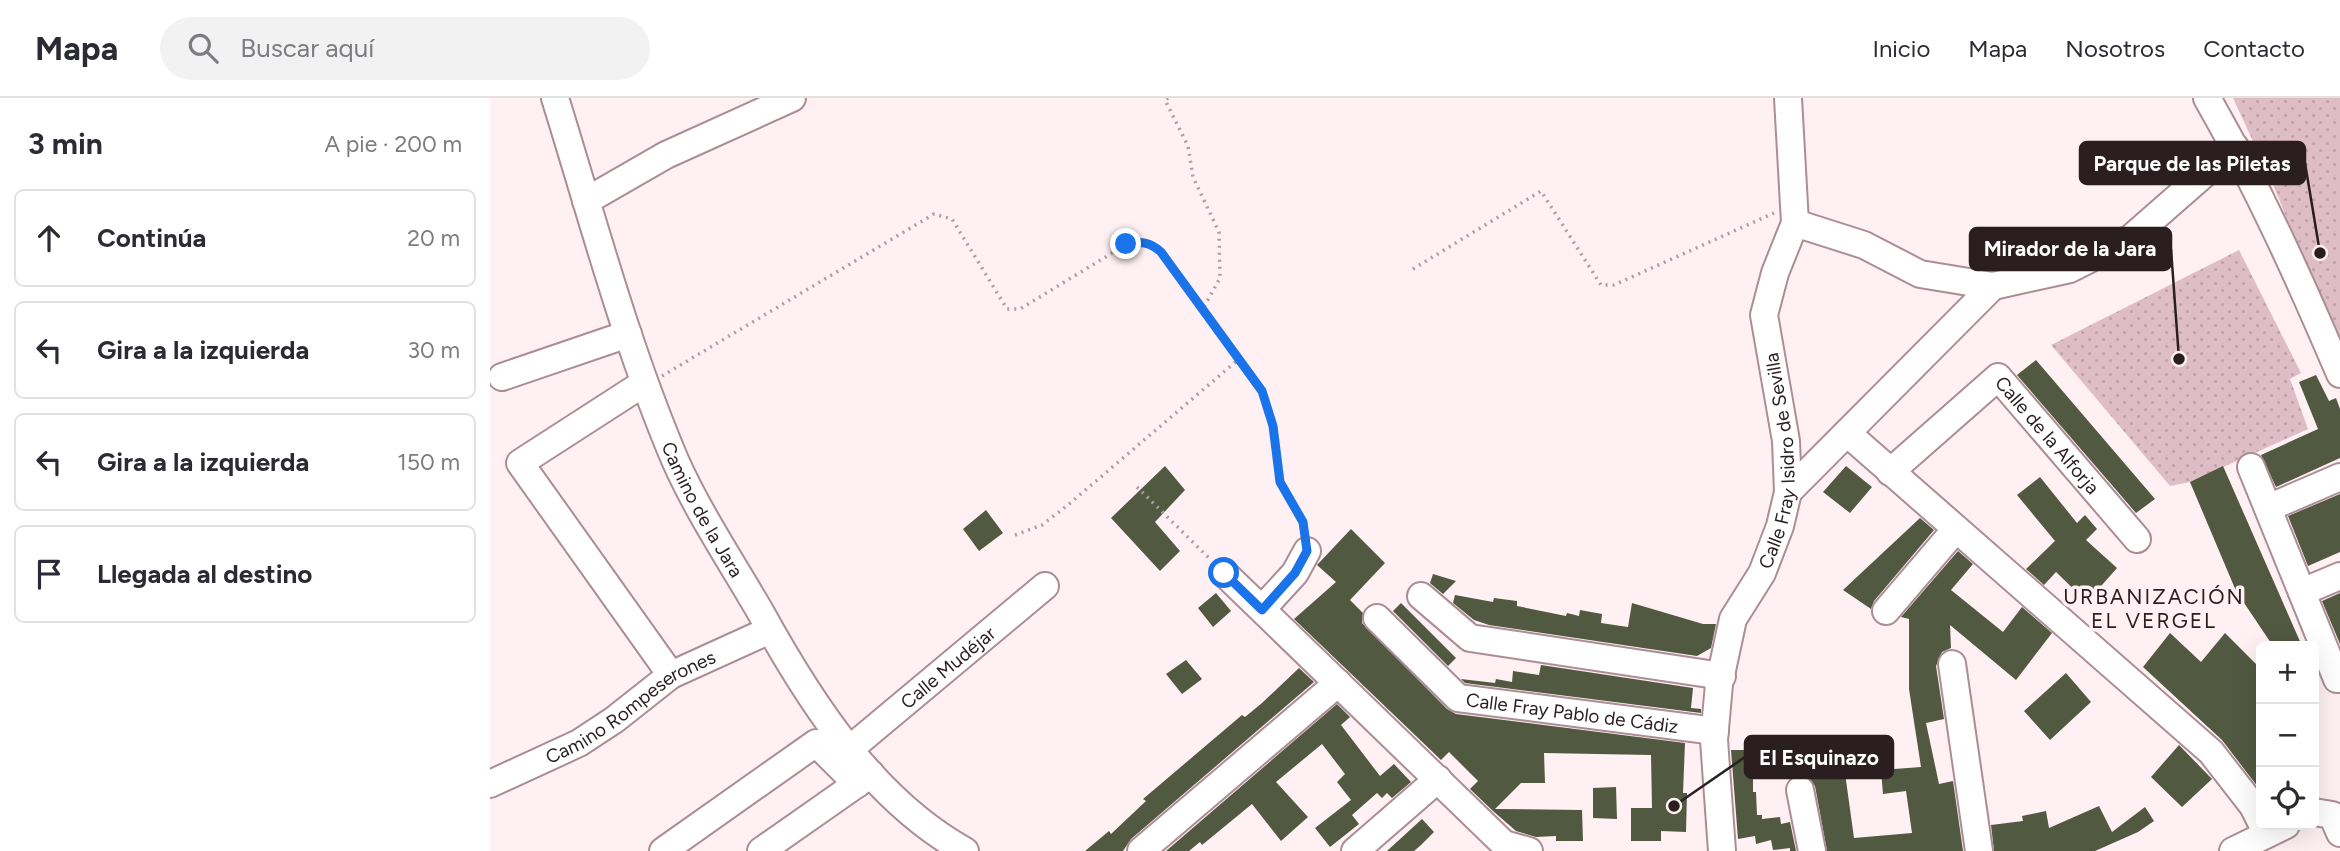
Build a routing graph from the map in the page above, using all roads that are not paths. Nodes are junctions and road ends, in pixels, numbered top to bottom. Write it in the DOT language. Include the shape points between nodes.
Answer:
graph roads {
  1 [pos="555,98"];
  2 [pos="792,98"];
  3 [pos="1788,98"];
  4 [pos="2207,98"];
  5 [pos="2235,147"];
  6 [pos="586,201"];
  7 [pos="1795,216"];
  8 [pos="1993,286"];
  9 [pos="628,334"];
  10 [pos="2340,374"];
  11 [pos="502,377"];
  12 [pos="644,383"];
  13 [pos="1847,433"];
  14 [pos="2251,467"];
  15 [pos="1890,472"];
  16 [pos="2340,477"];
  17 [pos="1788,492"];
  18 [pos="2267,508"];
  19 [pos="1956,529"];
  20 [pos="2137,539"];
  21 [pos="1307,551"];
  22 [pos="1224,573"];
  23 [pos="2340,576"];
  24 [pos="1045,586"];
  25 [pos="2302,592"];
  26 [pos="1421,596"];
  27 [pos="1262,610"];
  28 [pos="1886,611"];
  29 [pos="1377,618"];
  30 [pos="770,630"];
  31 [pos="1952,664"];
  32 [pos="671,675"];
  33 [pos="1722,676"];
  34 [pos="2339,679"];
  35 [pos="1338,683"];
  36 [pos="1715,731"];
  37 [pos="851,748"];
  38 [pos="865,779"];
  39 [pos="1438,779"];
  40 [pos="490,784"];
  41 [pos="1800,790"];
  42 [pos="2256,810"];
  43 [pos="2319,813"];
  44 [pos="2263,830"];
  45 [pos="2340,832"];
  46 [pos="663,851"];
  47 [pos="761,851"];
  48 [pos="965,851"];
  49 [pos="1141,851"];
  50 [pos="1355,851"];
  51 [pos="1529,851"];
  52 [pos="1722,851"];
  53 [pos="1812,851"];
  54 [pos="1979,851"];
  55 [pos="2233,851"];
  1 -- 6 [label="street, Camino de la Jara"];
  2 -- 6 [label="street" via="666,155"];
  3 -- 7 [label="street"];
  4 -- 5 [label="street"];
  5 -- 8 [label="street" via="2131,238 2070,269"];
  5 -- 10 [label="street"];
  6 -- 9 [label="street, Camino de la Jara"];
  7 -- 8 [label="street" via="1920,274"];
  7 -- 17 [label="street, Calle Fray Isidro de Sevilla" via="1764,315 1786,441"];
  8 -- 13 [label="street"];
  9 -- 11 [label="street"];
  9 -- 12 [label="street, Camino de la Jara"];
  12 -- 30 [label="street, Camino de la Jara" via="677,463"];
  12 -- 32 [label="street" via="520,463"];
  13 -- 15 [label="street"];
  13 -- 17 [label="street"];
  14 -- 18 [label="street"];
  15 -- 19 [label="street"];
  15 -- 20 [label="street, Calle de la Alforja" via="1998,377"];
  16 -- 18 [label="street"];
  17 -- 33 [label="street, Calle Fray Isidro de Sevilla" via="1762,573 1732,619"];
  18 -- 25 [label="street"];
  19 -- 28 [label="street"];
  19 -- 42 [label="street" via="2211,752"];
  21 -- 27 [label="street" via="1295,573"];
  22 -- 27 [label="street"];
  23 -- 25 [label="street"];
  24 -- 37 [label="street, Calle Mudéjar"];
  25 -- 34 [label="street"];
  26 -- 33 [label="street" via="1470,638"];
  27 -- 35 [label="street"];
  29 -- 36 [label="street, Calle Fray Pablo de Cádiz" via="1458,698"];
  30 -- 32 [label="street, Camino Rompeserones"];
  30 -- 37 [label="street, Camino de la Jara" via="821,714"];
  31 -- 54 [label="street"];
  32 -- 40 [label="street, Camino Rompeserones" via="579,743"];
  33 -- 36 [label="street, Calle Fray Isidro de Sevilla"];
  35 -- 39 [label="street"];
  35 -- 49 [label="street"];
  36 -- 52 [label="street, Calle Fray Isidro de Sevilla"];
  37 -- 38 [label="street, Camino de la Jara"];
  38 -- 46 [label="street" via="816,743"];
  38 -- 47 [label="street"];
  38 -- 48 [label="street, Camino de la Jara"];
  39 -- 50 [label="street"];
  39 -- 51 [label="street" via="1504,844"];
  41 -- 53 [label="street"];
  43 -- 45 [label="street" via="2332,814"];
  44 -- 55 [label="street"];
}
